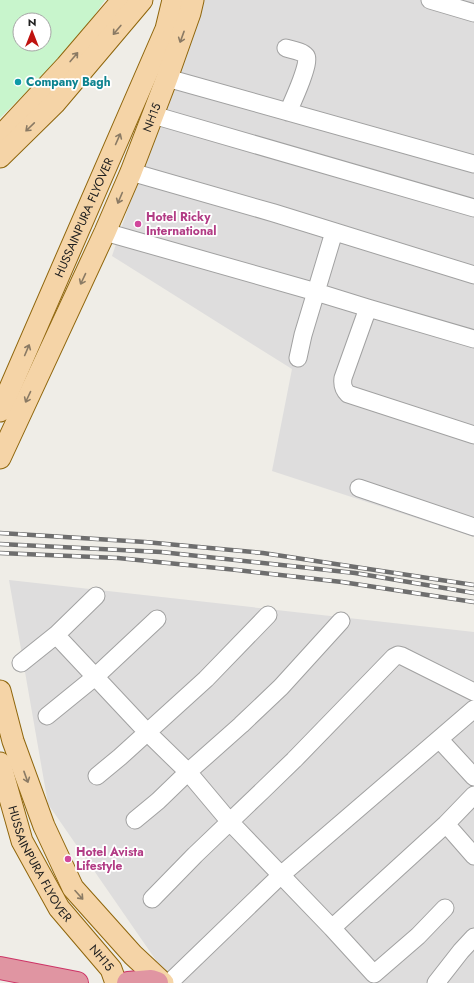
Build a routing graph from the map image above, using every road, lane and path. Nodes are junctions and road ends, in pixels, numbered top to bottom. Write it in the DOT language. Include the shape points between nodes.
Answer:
graph roads {
  1 [pos="173,0"];
  2 [pos="193,0"];
  3 [pos="430,0"];
  4 [pos="134,1"];
  5 [pos="474,13"];
  6 [pos="168,24"];
  7 [pos="286,48"];
  8 [pos="167,78"];
  9 [pos="288,112"];
  10 [pos="152,115"];
  11 [pos="0,137"];
  12 [pos="0,157"];
  13 [pos="474,164"];
  14 [pos="131,172"];
  15 [pos="474,208"];
  16 [pos="334,232"];
  17 [pos="102,238"];
  18 [pos="474,275"];
  19 [pos="316,292"];
  20 [pos="368,308"];
  21 [pos="474,339"];
  22 [pos="298,358"];
  23 [pos="0,411"];
  24 [pos="474,435"];
  25 [pos="0,458"];
  26 [pos="359,488"];
  27 [pos="474,527"];
  28 [pos="96,596"];
  29 [pos="268,615"];
  30 [pos="157,619"];
  31 [pos="341,621"];
  32 [pos="56,635"];
  33 [pos="21,663"];
  34 [pos="95,677"];
  35 [pos="0,690"];
  36 [pos="474,692"];
  37 [pos="474,709"];
  38 [pos="47,716"];
  39 [pos="147,732"];
  40 [pos="439,739"];
  41 [pos="0,763"];
  42 [pos="188,772"];
  43 [pos="97,776"];
  44 [pos="474,777"];
  45 [pos="474,795"];
  46 [pos="0,800"];
  47 [pos="135,820"];
  48 [pos="230,822"];
  49 [pos="446,824"];
  50 [pos="474,856"];
  51 [pos="281,875"];
  52 [pos="152,899"];
  53 [pos="445,908"];
  54 [pos="332,928"];
  55 [pos="83,936"];
  56 [pos="474,937"];
  57 [pos="0,968"];
  58 [pos="0,976"];
  59 [pos="380,978"];
  60 [pos="36,983"];
  61 [pos="77,983"];
  62 [pos="116,983"];
  63 [pos="128,983"];
  64 [pos="157,983"];
  65 [pos="163,983"];
  66 [pos="169,983"];
  67 [pos="436,983"];
  1 -- 6 [label="main road"];
  2 -- 8 [label="main road, NH15, one-way"];
  3 -- 5 [label="street"];
  4 -- 6 [label="main road" via="162,10"];
  11 -- 4 [label="main road, one-way" via="66,66"];
  4 -- 12 [label="main road, one-way" via="55,103"];
  23 -- 6 [label="main road, HUSSAINPURA FLYOVER, one-way"];
  7 -- 9 [label="street" via="300,52 308,59"];
  8 -- 9 [label="street"];
  8 -- 10 [label="main road, NH15"];
  9 -- 13 [label="street"];
  10 -- 14 [label="main road, NH15"];
  10 -- 15 [label="street"];
  14 -- 16 [label="street"];
  14 -- 17 [label="main road, NH15, one-way"];
  16 -- 18 [label="street"];
  16 -- 19 [label="street"];
  17 -- 19 [label="street"];
  17 -- 25 [label="main road, HUSSAINPURA FLYOVER, one-way"];
  19 -- 20 [label="street"];
  19 -- 22 [label="street"];
  20 -- 21 [label="street"];
  20 -- 24 [label="street" via="343,378 344,390 348,394"];
  26 -- 27 [label="street"];
  28 -- 32 [label="street"];
  29 -- 39 [label="street" via="206,679"];
  30 -- 34 [label="street"];
  31 -- 42 [label="street" via="281,687"];
  32 -- 33 [label="street"];
  32 -- 34 [label="street"];
  34 -- 38 [label="street"];
  34 -- 39 [label="street"];
  35 -- 65 [label="main road, HUSSAINPURA FLYOVER, one-way" via="13,741 44,826 72,888 133,955"];
  36 -- 48 [label="street" via="402,656 394,657"];
  37 -- 40 [label="street"];
  39 -- 42 [label="street"];
  39 -- 43 [label="street"];
  40 -- 44 [label="street"];
  40 -- 51 [label="street"];
  41 -- 55 [label="main road, HUSSAINPURA FLYOVER" via="22,841 59,908"];
  42 -- 47 [label="street"];
  42 -- 48 [label="street"];
  45 -- 49 [label="street"];
  46 -- 55 [label="street" via="10,835 64,929"];
  48 -- 51 [label="street"];
  48 -- 52 [label="street"];
  49 -- 50 [label="street"];
  49 -- 54 [label="street"];
  51 -- 54 [label="street"];
  51 -- 66 [label="street"];
  53 -- 59 [label="street"];
  54 -- 59 [label="street"];
  55 -- 62 [label="main road, NH15" via="111,969"];
  56 -- 67 [label="street"];
  57 -- 61 [label="highway"];
  58 -- 60 [label="highway"];
  63 -- 64 [label="highway"];
}
